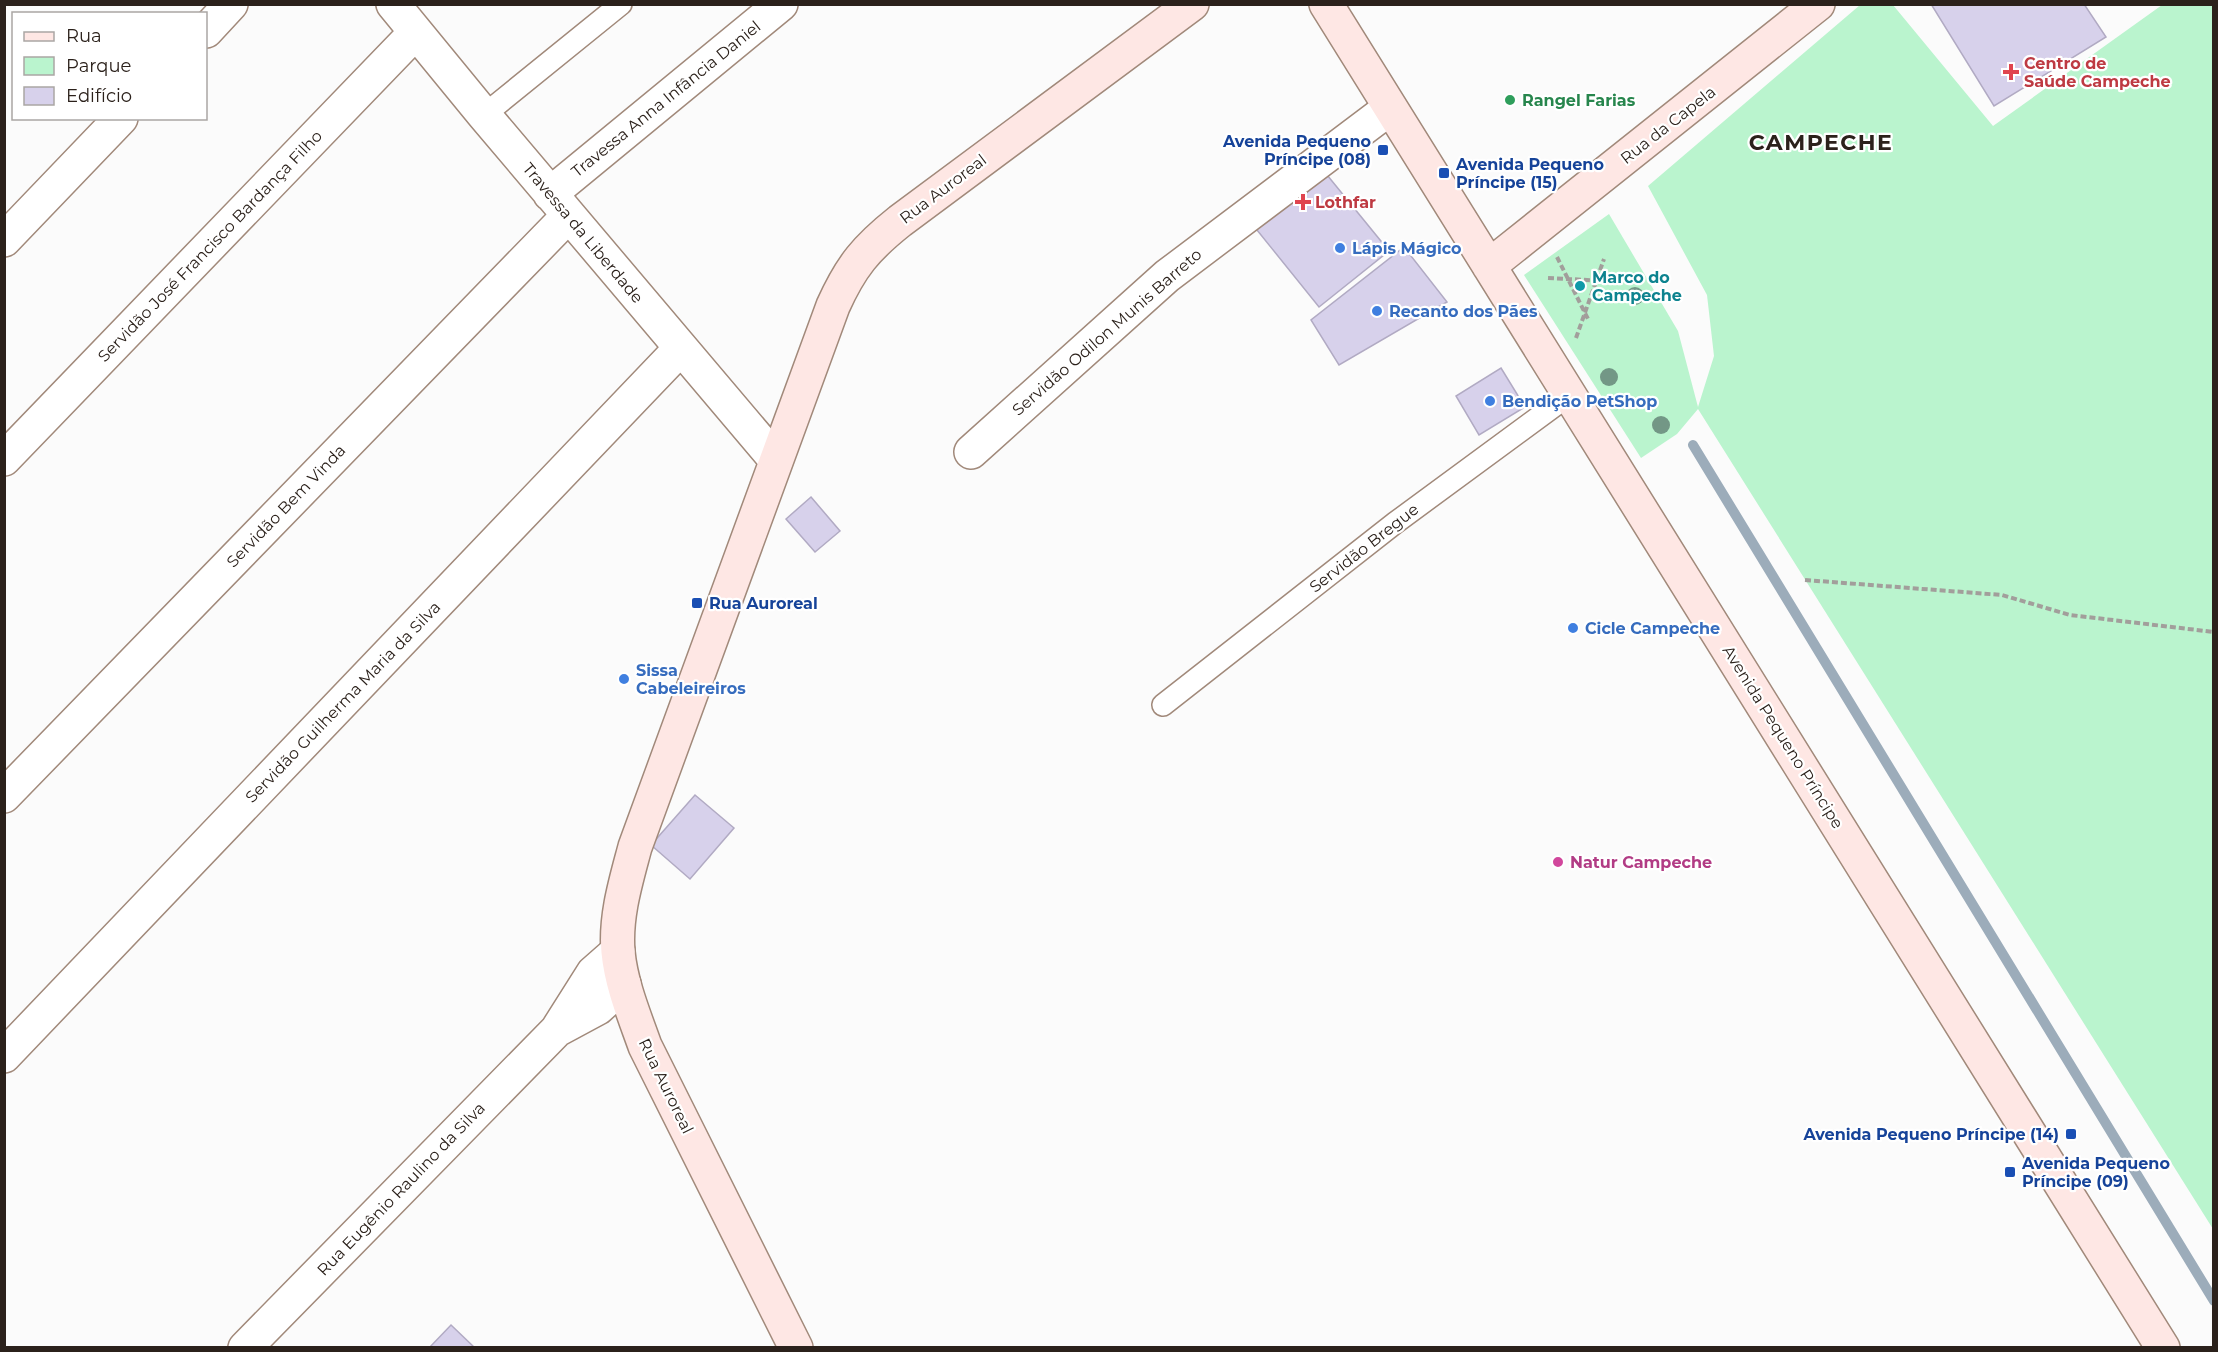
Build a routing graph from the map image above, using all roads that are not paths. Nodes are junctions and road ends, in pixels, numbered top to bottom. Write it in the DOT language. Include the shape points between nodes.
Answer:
graph roads {
  1 [pos="231,4"];
  2 [pos="393,4"];
  3 [pos="621,4"];
  4 [pos="781,4"];
  5 [pos="1191,4"];
  6 [pos="1326,4"];
  7 [pos="1818,4"];
  8 [pos="207,30"];
  9 [pos="415,33"];
  10 [pos="1390,108"];
  11 [pos="484,116"];
  12 [pos="119,120"];
  13 [pos="559,205"];
  14 [pos="4,240"];
  15 [pos="1489,266"];
  16 [pos="681,348"];
  17 [pos="1569,395"];
  18 [pos="971,452"];
  19 [pos="4,459"];
  20 [pos="776,460"];
  21 [pos="1163,705"];
  22 [pos="4,796"];
  23 [pos="618,951"];
  24 [pos="624,984"];
  25 [pos="557,1030"];
  26 [pos="4,1056"];
  27 [pos="245,1347"];
  28 [pos="796,1347"];
  29 [pos="2163,1347"];
  1 -- 8 [label="street"];
  2 -- 9 [label="street, Travessa da Liberdade"];
  3 -- 11 [label="lane"];
  4 -- 13 [label="street, Travessa Anna Infância Daniel"];
  5 -- 20 [label="main road, Rua Auroreal" via="874,241 858,259 833,306"];
  6 -- 10 [label="main road, Avenida Pequeno Príncipe"];
  7 -- 15 [label="main road, Rua da Capela"];
  9 -- 11 [label="street, Travessa da Liberdade"];
  9 -- 19 [label="street, Servidão José Francisco Bardança Filho"];
  10 -- 15 [label="main road, Avenida Pequeno Príncipe"];
  10 -- 18 [label="street, Servidão Odilon Munis Barreto" via="1167,276"];
  11 -- 13 [label="street, Travessa da Liberdade"];
  12 -- 14 [label="street"];
  13 -- 16 [label="street, Travessa da Liberdade"];
  13 -- 22 [label="street, Servidão Bem Vinda"];
  15 -- 17 [label="main road, Avenida Pequeno Príncipe"];
  16 -- 20 [label="street, Travessa da Liberdade"];
  16 -- 26 [label="street, Servidão Guilherma Maria da Silva"];
  17 -- 21 [label="lane, Servidão Bregue" via="1395,523"];
  17 -- 29 [label="main road, Avenida Pequeno Príncipe"];
  20 -- 23 [label="main road, Rua Auroreal" via="635,846 621,898"];
  23 -- 24 [label="main road, Rua Auroreal"];
  23 -- 25 [label="street, Rua Eugênio Raulino da Silva" via="593,973"];
  24 -- 25 [label="street, Rua Eugênio Raulino da Silva" via="598,1008"];
  24 -- 28 [label="main road, Rua Auroreal" via="645,1046"];
  25 -- 27 [label="street, Rua Eugênio Raulino da Silva"];
}
